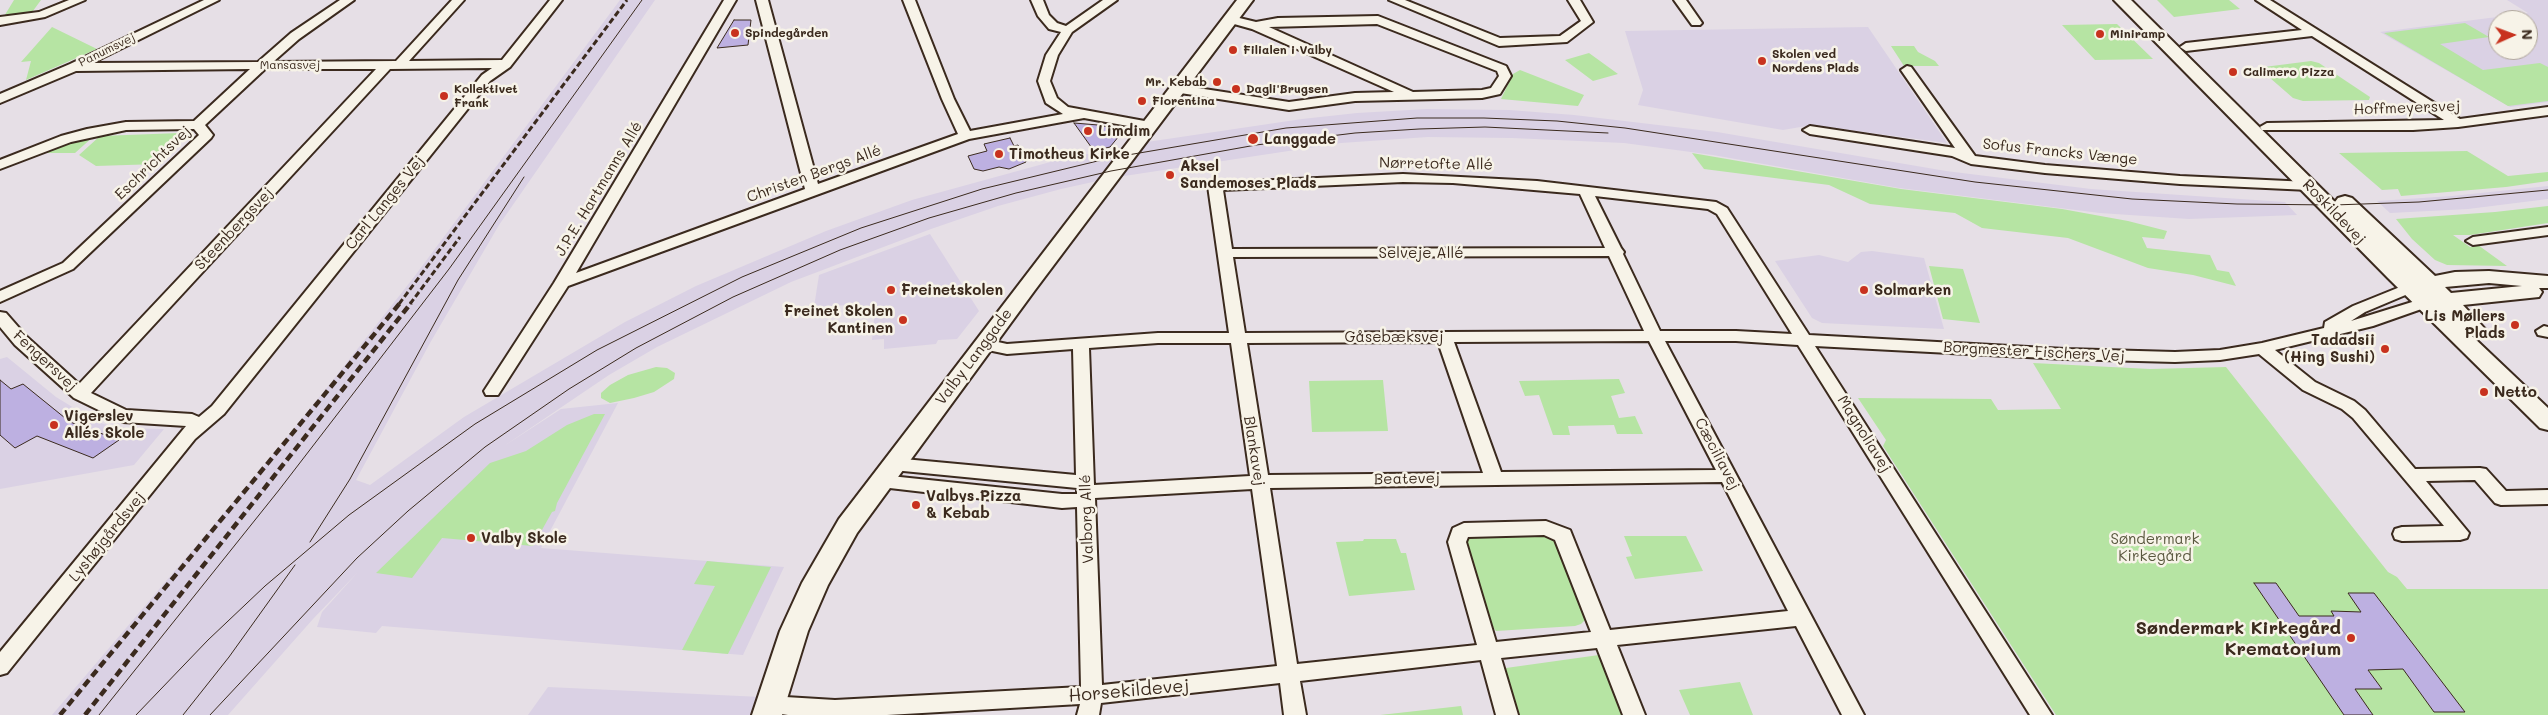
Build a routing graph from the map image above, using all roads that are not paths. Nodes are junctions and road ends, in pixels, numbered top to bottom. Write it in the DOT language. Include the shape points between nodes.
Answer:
graph roads {
  1 [pos="79,0"];
  2 [pos="214,0"];
  3 [pos="348,0"];
  4 [pos="458,0"];
  5 [pos="556,0"];
  6 [pos="730,0"];
  7 [pos="762,0"];
  8 [pos="909,0"];
  9 [pos="1037,0"];
  10 [pos="1111,0"];
  11 [pos="1245,0"];
  12 [pos="1395,0"];
  13 [pos="1574,0"];
  14 [pos="1680,0"];
  15 [pos="2122,0"];
  16 [pos="2138,0"];
  17 [pos="2262,0"];
  18 [pos="1231,20"];
  19 [pos="0,21"];
  20 [pos="1696,23"];
  21 [pos="1256,26"];
  22 [pos="1068,30"];
  23 [pos="2311,33"];
  24 [pos="2186,47"];
  25 [pos="394,64"];
  26 [pos="506,64"];
  27 [pos="260,66"];
  28 [pos="74,67"];
  29 [pos="1908,70"];
  30 [pos="1371,76"];
  31 [pos="1178,89"];
  32 [pos="1482,94"];
  33 [pos="1412,96"];
  34 [pos="1355,97"];
  35 [pos="0,99"];
  36 [pos="2548,111"];
  37 [pos="1082,114"];
  38 [pos="2458,123"];
  39 [pos="198,125"];
  40 [pos="1150,126"];
  41 [pos="2267,127"];
  42 [pos="1810,130"];
  43 [pos="966,136"];
  44 [pos="1971,160"];
  45 [pos="0,165"];
  46 [pos="1215,186"];
  47 [pos="2319,186"];
  48 [pos="1586,191"];
  49 [pos="813,192"];
  50 [pos="1657,199"];
  51 [pos="2548,231"];
  52 [pos="2474,241"];
  53 [pos="1617,252"];
  54 [pos="1224,253"];
  55 [pos="2548,282"];
  56 [pos="562,283"];
  57 [pos="2427,293"];
  58 [pos="2548,293"];
  59 [pos="0,296"];
  60 [pos="0,317"];
  61 [pos="2321,332"];
  62 [pos="1444,336"];
  63 [pos="1237,337"];
  64 [pos="1655,337"];
  65 [pos="1805,340"];
  66 [pos="1081,342"];
  67 [pos="984,344"];
  68 [pos="2262,348"];
  69 [pos="492,391"];
  70 [pos="80,394"];
  71 [pos="2548,401"];
  72 [pos="218,410"];
  73 [pos="2548,422"];
  74 [pos="189,435"];
  75 [pos="887,473"];
  76 [pos="2410,475"];
  77 [pos="1728,476"];
  78 [pos="1494,478"];
  79 [pos="1259,482"];
  80 [pos="1086,491"];
  81 [pos="2548,497"];
  82 [pos="2402,534"];
  83 [pos="1802,617"];
  84 [pos="1604,638"];
  85 [pos="1488,652"];
  86 [pos="0,668"];
  87 [pos="1289,674"];
  88 [pos="1090,705"];
  89 [pos="1005,708"];
  90 [pos="768,710"];
  91 [pos="1295,715"];
  92 [pos="1507,715"];
  93 [pos="1634,715"];
  94 [pos="1853,715"];
  95 [pos="2041,715"];
  1 -- 19 [label="street" via="41,15"];
  2 -- 28 [label="street, Panumsvej"];
  3 -- 27 [label="street, Eschrichtsvej" via="295,36"];
  4 -- 25 [label="street, Steenbergsvej"];
  5 -- 26 [label="street, Carl Langes Vej"];
  6 -- 56 [label="street, J.P.E. Hartmanns Allé"];
  7 -- 49 [label="street"];
  8 -- 43 [label="street" via="944,92"];
  9 -- 22 [label="street" via="1053,26"];
  10 -- 22 [label="street"];
  11 -- 18 [label="street, Valby Langgade"];
  12 -- 13 [label="street" via="1499,42 1563,39 1587,22"];
  14 -- 20 [label="street"];
  15 -- 47 [label="street, Roskildevej"];
  16 -- 24 [label="street, Roskildevej"];
  17 -- 23 [label="street"];
  18 -- 21 [label="street"];
  18 -- 31 [label="street, Valby Langgade"];
  21 -- 30 [label="street"];
  21 -- 32 [label="street" via="1278,22 1378,20 1502,69 1505,76 1496,91"];
  22 -- 37 [label="street" via="1052,55 1044,81 1051,100 1064,110"];
  23 -- 24 [label="street"];
  23 -- 38 [label="street"];
  24 -- 41 [label="street, Roskildevej"];
  25 -- 26 [label="street, Mansasvej"];
  25 -- 27 [label="street, Mansasvej"];
  25 -- 70 [label="street, Steenbergsvej"];
  26 -- 72 [label="street, Carl Langes Vej" via="486,78"];
  27 -- 28 [label="street, Mansasvej"];
  27 -- 39 [label="street, Eschrichtsvej"];
  28 -- 35 [label="street, Panumsvej"];
  29 -- 44 [label="street"];
  30 -- 33 [label="street"];
  30 -- 34 [label="street"];
  31 -- 34 [label="street" via="1289,106"];
  31 -- 40 [label="street, Valby Langgade"];
  32 -- 33 [label="street"];
  33 -- 34 [label="street"];
  36 -- 38 [label="street, Hoffmeyersvej"];
  37 -- 40 [label="street"];
  37 -- 43 [label="street, Christen Bergs Allé"];
  38 -- 41 [label="street, Hoffmeyersvej"];
  39 -- 45 [label="street" via="104,129 66,139"];
  39 -- 59 [label="street, Eschrichtsvej" via="206,135 68,266"];
  40 -- 67 [label="street, Valby Langgade"];
  41 -- 47 [label="street, Roskildevej"];
  42 -- 44 [label="street, Sofus Francks Vænge" via="1955,152"];
  43 -- 49 [label="street, Christen Bergs Allé"];
  44 -- 47 [label="street, Sofus Francks Vænge" via="2153,178"];
  46 -- 48 [label="street, Nørretofte Allé" via="1403,178 1453,179"];
  46 -- 54 [label="street, Blankavej"];
  47 -- 57 [label="street, Roskildevej"];
  48 -- 50 [label="street, Nørretofte Allé"];
  48 -- 53 [label="street, Cæciliavej"];
  49 -- 56 [label="street, Christen Bergs Allé"];
  50 -- 65 [label="street, Magnoliavej" via="1711,205 1722,210"];
  51 -- 52 [label="street"];
  53 -- 54 [label="street, Selveje Allé"];
  53 -- 64 [label="street, Cæciliavej"];
  54 -- 63 [label="street, Blankavej"];
  55 -- 57 [label="street" via="2455,278"];
  56 -- 69 [label="street, J.P.E. Hartmanns Allé"];
  57 -- 58 [label="street"];
  57 -- 61 [label="street, Borgmester Fischers Vej" via="2367,322"];
  57 -- 61 [label="street, Borgmester Fischers Vej" via="2359,309"];
  57 -- 71 [label="street, Roskildevej"];
  57 -- 73 [label="street, Roskildevej"];
  60 -- 70 [label="street, Fengersvej" via="21,341"];
  61 -- 68 [label="street, Borgmester Fischers Vej"];
  62 -- 63 [label="street, Gåsebæksvej"];
  62 -- 64 [label="street, Gåsebæksvej"];
  62 -- 78 [label="street"];
  63 -- 66 [label="street, Gåsebæksvej"];
  63 -- 79 [label="street, Blankavej"];
  64 -- 65 [label="street, Gåsebæksvej"];
  64 -- 77 [label="street, Cæciliavej"];
  65 -- 68 [label="street, Borgmester Fischers Vej" via="2147,357 2220,355"];
  65 -- 95 [label="street, Magnoliavej"];
  66 -- 67 [label="street, Gåsebæksvej" via="1007,349"];
  66 -- 80 [label="street, Valborg Allé"];
  67 -- 75 [label="street, Valby Langgade"];
  68 -- 76 [label="street" via="2309,386 2359,414"];
  70 -- 74 [label="street, Fengersvej" via="123,416 192,420 195,426"];
  72 -- 74 [label="street, Lyshøjgårdsvej"];
  74 -- 86 [label="street, Lyshøjgårdsvej"];
  75 -- 80 [label="street, Beatevej" via="1062,501"];
  75 -- 90 [label="street, Valby Langgade" via="843,533 815,583 794,631"];
  76 -- 81 [label="street" via="2480,474 2502,498"];
  76 -- 82 [label="street" via="2460,533"];
  77 -- 78 [label="street, Beatevej"];
  77 -- 83 [label="street, Cæciliavej"];
  78 -- 79 [label="street, Beatevej"];
  79 -- 80 [label="street, Beatevej"];
  79 -- 87 [label="street, Blankavej"];
  80 -- 88 [label="street, Valborg Allé"];
  83 -- 84 [label="street, Horsekildevej"];
  83 -- 94 [label="street, Cæciliavej"];
  84 -- 85 [label="street, Horsekildevej"];
  84 -- 85 [label="street" via="1563,535 1546,528 1469,529 1460,533 1457,542"];
  84 -- 93 [label="street"];
  85 -- 87 [label="street, Horsekildevej"];
  85 -- 92 [label="street"];
  87 -- 88 [label="street, Horsekildevej"];
  87 -- 91 [label="street, Blankavej"];
  88 -- 89 [label="street, Horsekildevej"];
  89 -- 90 [label="street, Horsekildevej"];
}
